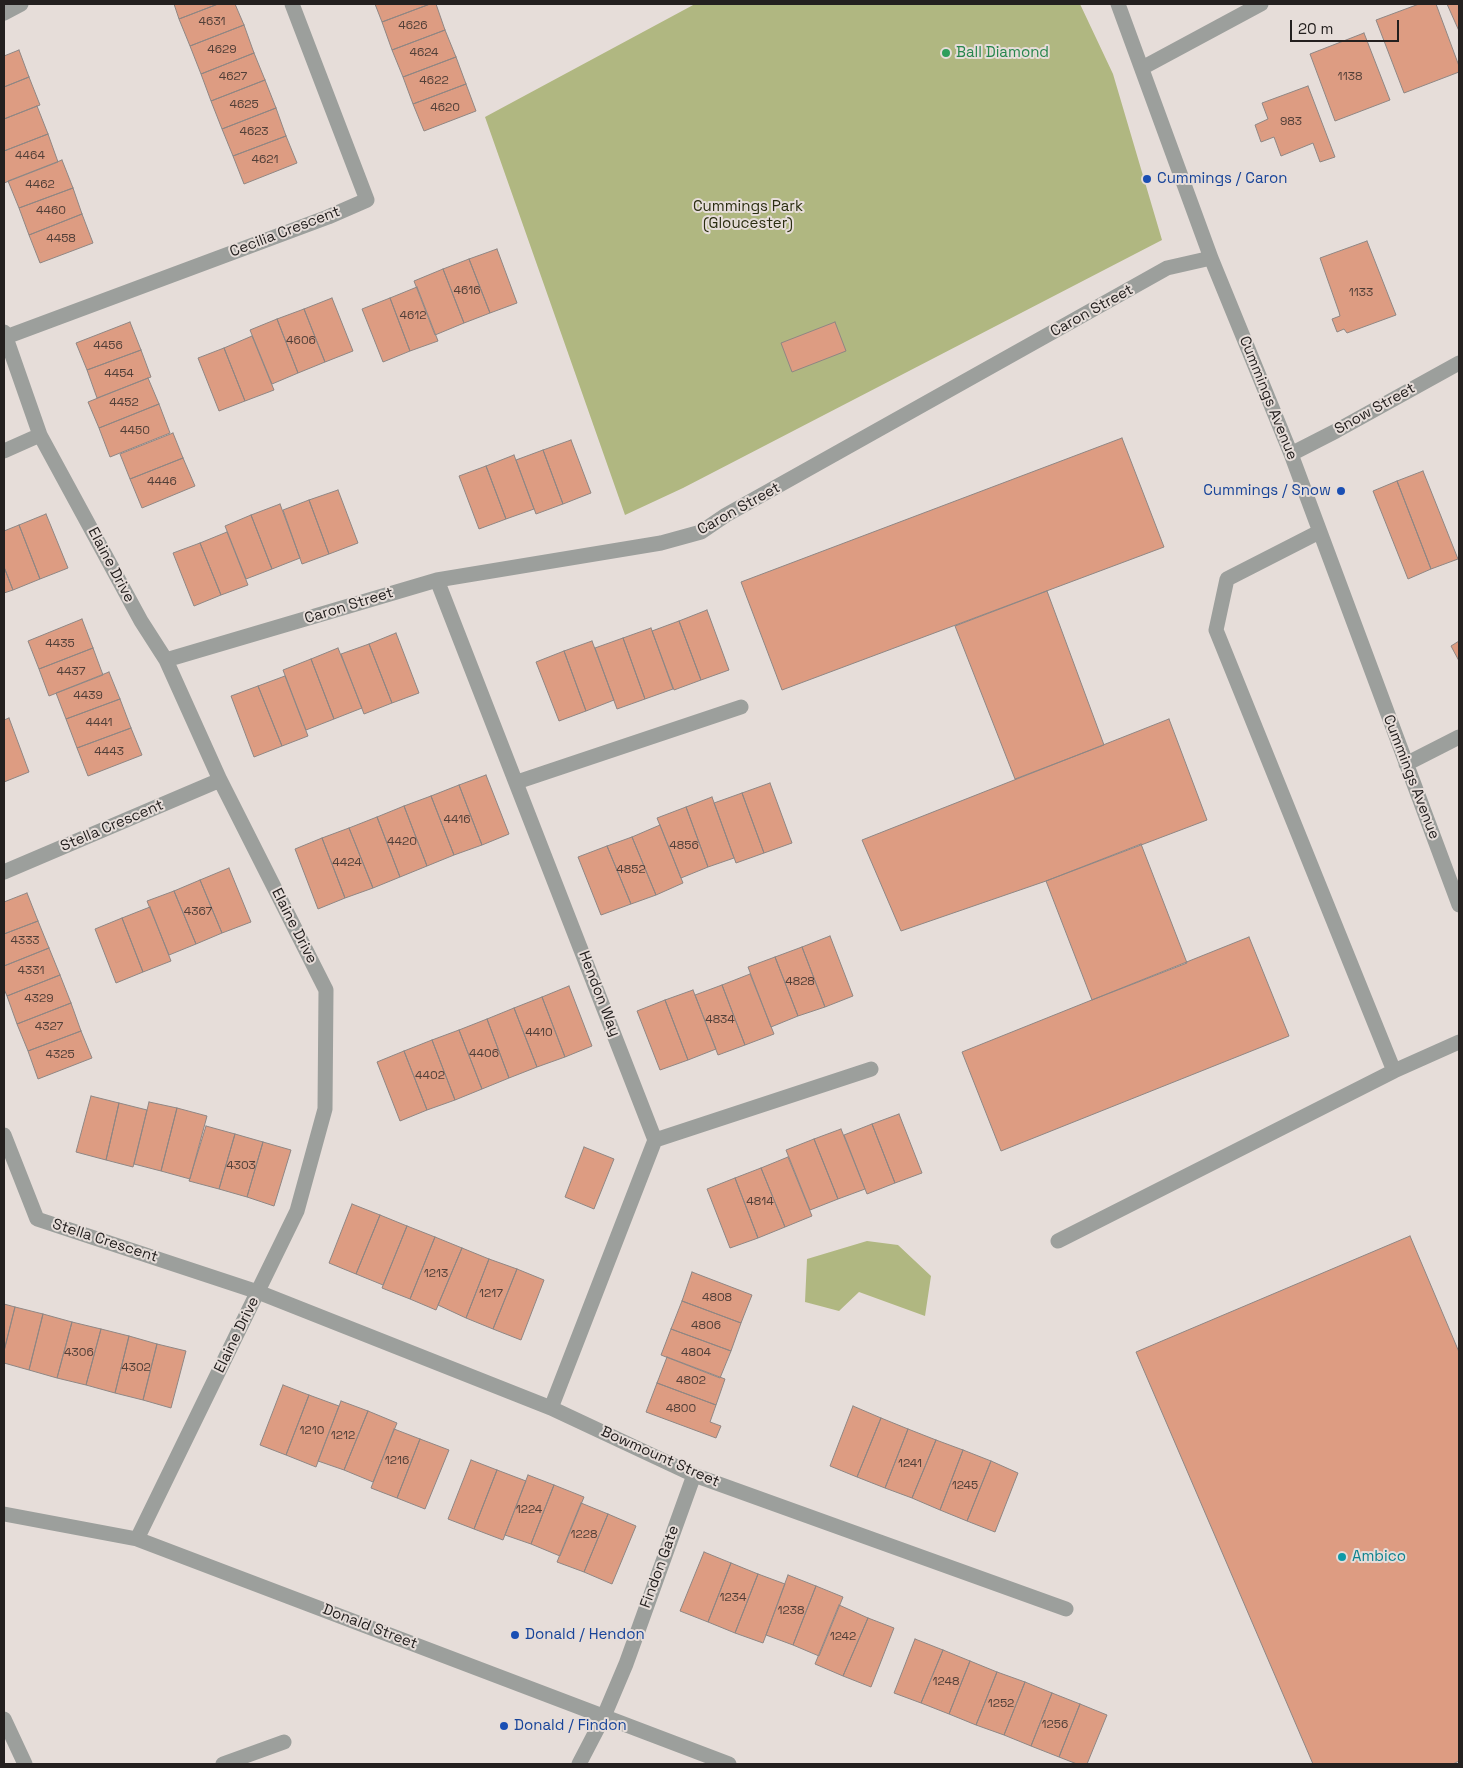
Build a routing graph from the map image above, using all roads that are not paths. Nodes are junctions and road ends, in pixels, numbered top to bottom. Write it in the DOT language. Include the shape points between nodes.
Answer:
graph roads {
  1 [pos="20,4"];
  2 [pos="292,4"];
  3 [pos="1118,4"];
  4 [pos="1261,4"];
  5 [pos="4,13"];
  6 [pos="1142,68"];
  7 [pos="1210,258"];
  8 [pos="5,334"];
  9 [pos="1459,363"];
  10 [pos="40,435"];
  11 [pos="4,451"];
  12 [pos="1290,454"];
  13 [pos="1319,532"];
  14 [pos="437,580"];
  15 [pos="166,660"];
  16 [pos="742,707"];
  17 [pos="1459,736"];
  18 [pos="1406,764"];
  19 [pos="220,780"];
  20 [pos="517,782"];
  21 [pos="4,872"];
  22 [pos="1459,905"];
  23 [pos="1459,1042"];
  24 [pos="871,1069"];
  25 [pos="1394,1071"];
  26 [pos="4,1135"];
  27 [pos="655,1140"];
  28 [pos="1058,1241"];
  29 [pos="258,1292"];
  30 [pos="551,1408"];
  31 [pos="694,1475"];
  32 [pos="4,1514"];
  33 [pos="136,1539"];
  34 [pos="1066,1609"];
  35 [pos="604,1716"];
  36 [pos="4,1719"];
  37 [pos="284,1742"];
  38 [pos="25,1764"];
  39 [pos="222,1764"];
  40 [pos="579,1764"];
  41 [pos="729,1764"];
  1 -- 5 [label="street"];
  2 -- 8 [label="street, Cecilia Crescent" via="367,200"];
  3 -- 6 [label="street, Cummings Avenue"];
  4 -- 6 [label="street"];
  6 -- 7 [label="street, Cummings Avenue"];
  7 -- 12 [label="street, Cummings Avenue"];
  7 -- 14 [label="street, Caron Street" via="1167,268 701,532 661,542"];
  8 -- 10 [label="street, Elaine Drive"];
  9 -- 12 [label="street, Snow Street"];
  10 -- 11 [label="street"];
  10 -- 15 [label="street, Elaine Drive" via="141,621"];
  12 -- 13 [label="street, Cummings Avenue"];
  13 -- 18 [label="street, Cummings Avenue"];
  13 -- 25 [label="street" via="1227,579 1216,630"];
  14 -- 15 [label="street, Caron Street"];
  14 -- 20 [label="street, Hendon Way"];
  15 -- 19 [label="street, Elaine Drive"];
  16 -- 20 [label="street"];
  17 -- 18 [label="street"];
  18 -- 22 [label="street, Cummings Avenue"];
  19 -- 21 [label="street, Stella Crescent"];
  19 -- 29 [label="street, Elaine Drive" via="326,990 325,1109 297,1211"];
  20 -- 27 [label="street, Hendon Way"];
  23 -- 25 [label="street"];
  24 -- 27 [label="street"];
  25 -- 28 [label="street"];
  26 -- 29 [label="street, Stella Crescent" via="37,1219"];
  27 -- 30 [label="street"];
  29 -- 30 [label="street, Bowmount Street"];
  29 -- 33 [label="street, Elaine Drive"];
  30 -- 31 [label="street, Bowmount Street"];
  31 -- 34 [label="street, Bowmount Street"];
  31 -- 35 [label="street, Findon Gate"];
  32 -- 33 [label="street, Donald Street"];
  33 -- 35 [label="street, Donald Street"];
  35 -- 40 [label="street, Findon Gate"];
  35 -- 41 [label="street, Donald Street"];
  36 -- 38 [label="street"];
  37 -- 39 [label="street"];
}
